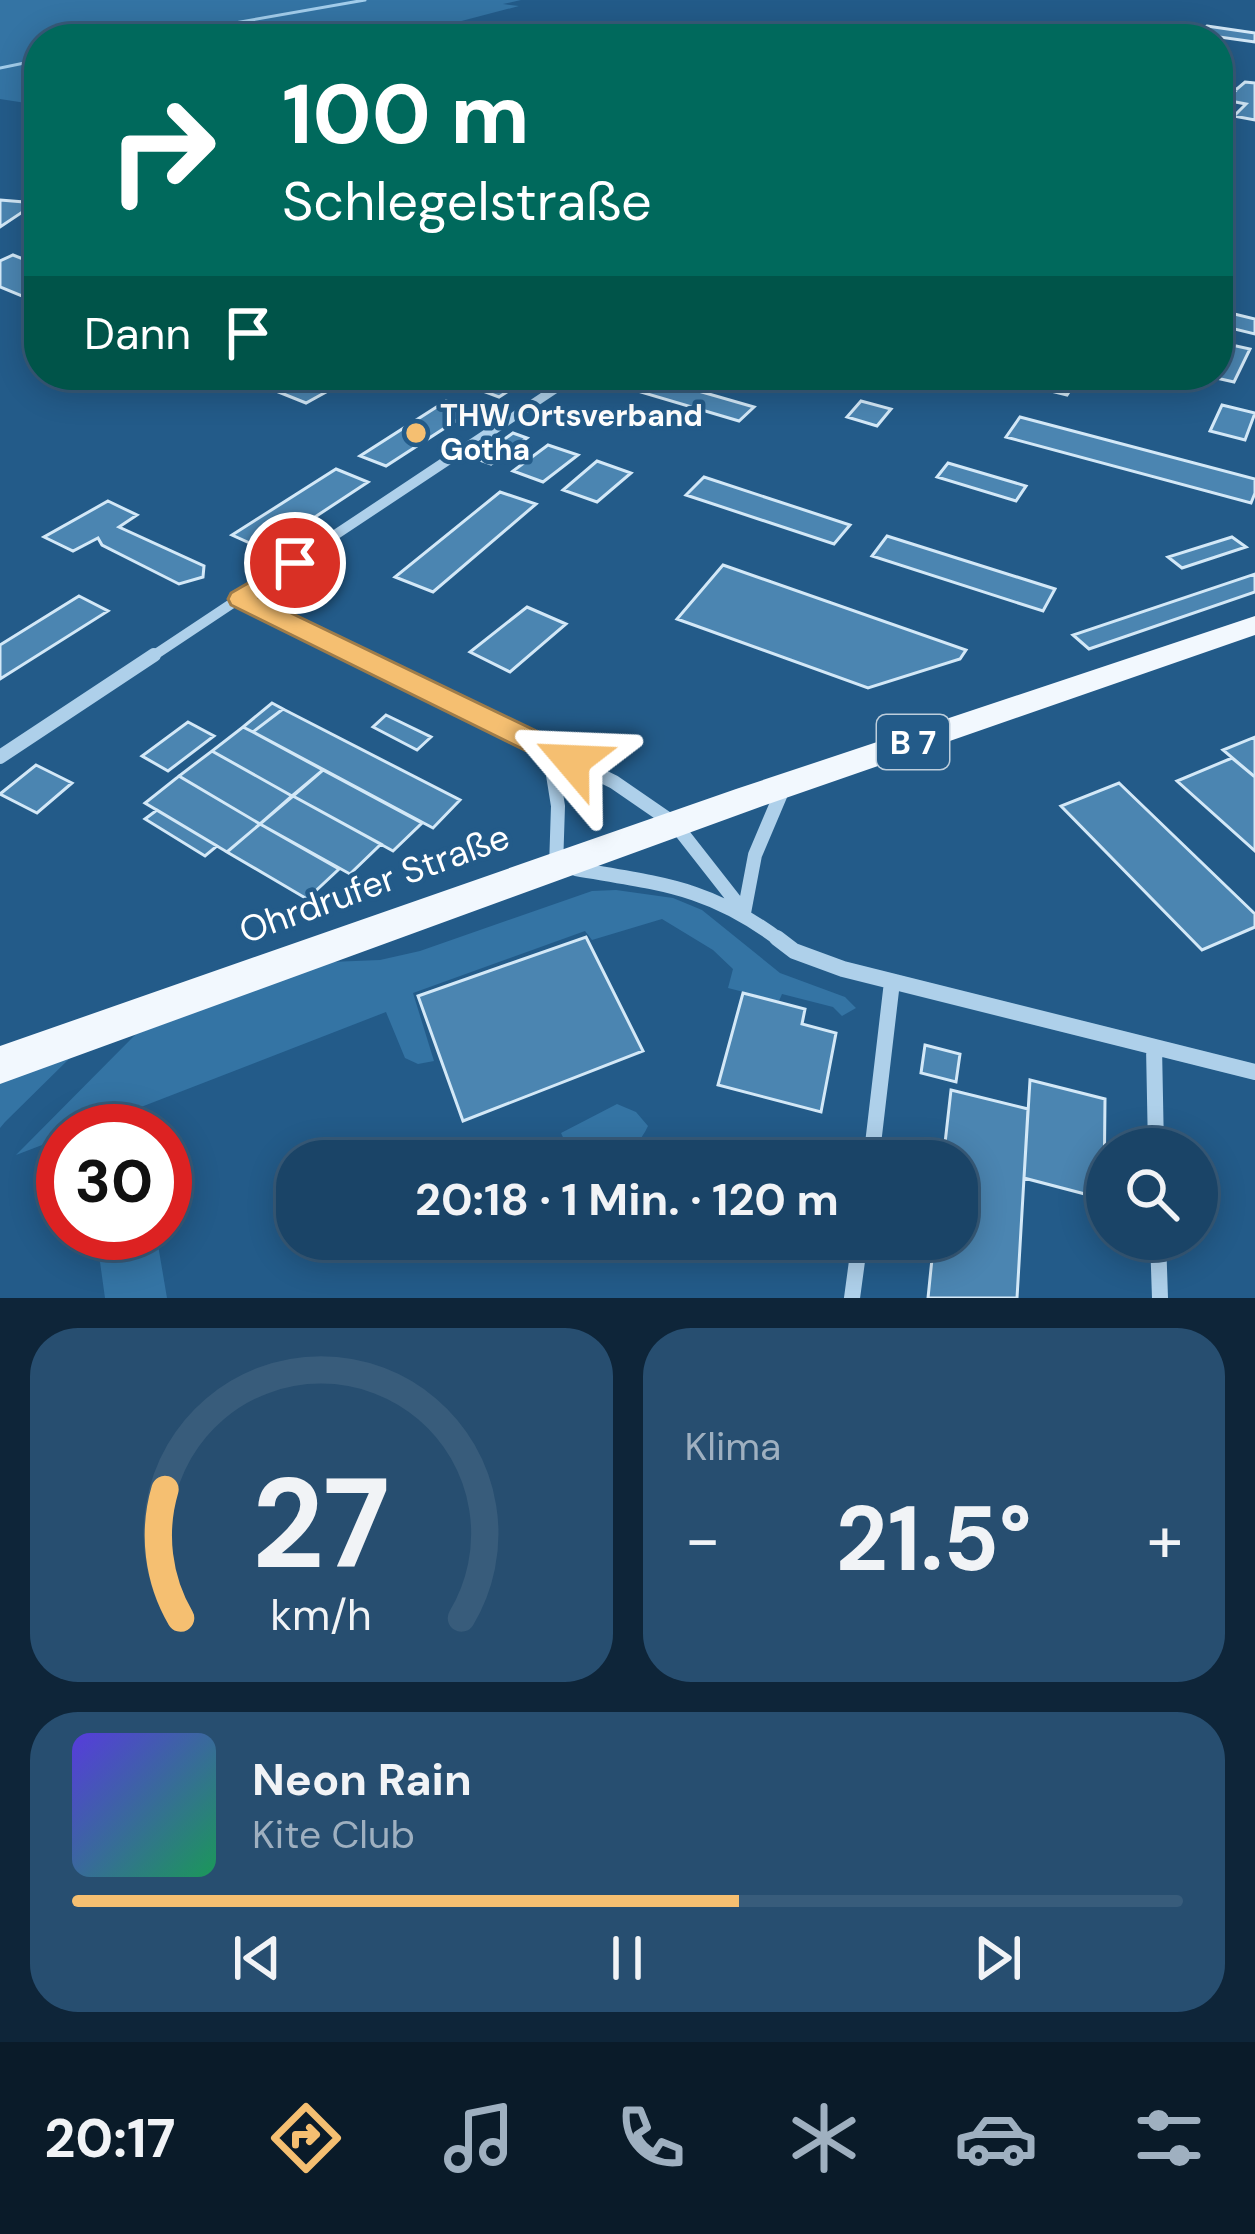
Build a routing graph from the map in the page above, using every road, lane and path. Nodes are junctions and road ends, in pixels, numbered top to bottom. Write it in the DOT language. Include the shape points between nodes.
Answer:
graph roads {
  1 [pos="554,390"];
  2 [pos="241,599"];
  3 [pos="1255,625"];
  4 [pos="549,750"];
  5 [pos="0,757"];
  6 [pos="784,785"];
  7 [pos="675,824"];
  8 [pos="554,866"];
  9 [pos="744,913"];
  10 [pos="892,982"];
  11 [pos="1154,1047"];
  12 [pos="0,1065"];
  13 [pos="1255,1072"];
  14 [pos="1156,1128"];
  15 [pos="874,1140"];
  16 [pos="857,1260"];
  17 [pos="1159,1260"];
  18 [pos="851,1298"];
  19 [pos="1160,1298"];
  1 -- 2 [label="street"];
  2 -- 4 [label="street"];
  2 -- 5 [label="street"];
  3 -- 6 [label="main road, Ohrdrufer Straße / B 7"];
  4 -- 7 [label="street"];
  4 -- 8 [label="street" via="558,806"];
  6 -- 7 [label="main road, Ohrdrufer Straße / B 7"];
  6 -- 9 [label="street" via="754,855"];
  7 -- 8 [label="main road, Ohrdrufer Straße / B 7"];
  7 -- 9 [label="street"];
  8 -- 9 [label="street" via="693,889"];
  8 -- 12 [label="main road, Ohrdrufer Straße / B 7"];
  9 -- 10 [label="street" via="794,951"];
  10 -- 11 [label="street"];
  10 -- 15 [label="street"];
  11 -- 13 [label="street"];
  11 -- 14 [label="street"];
  16 -- 18 [label="street"];
  17 -- 19 [label="street"];
}
